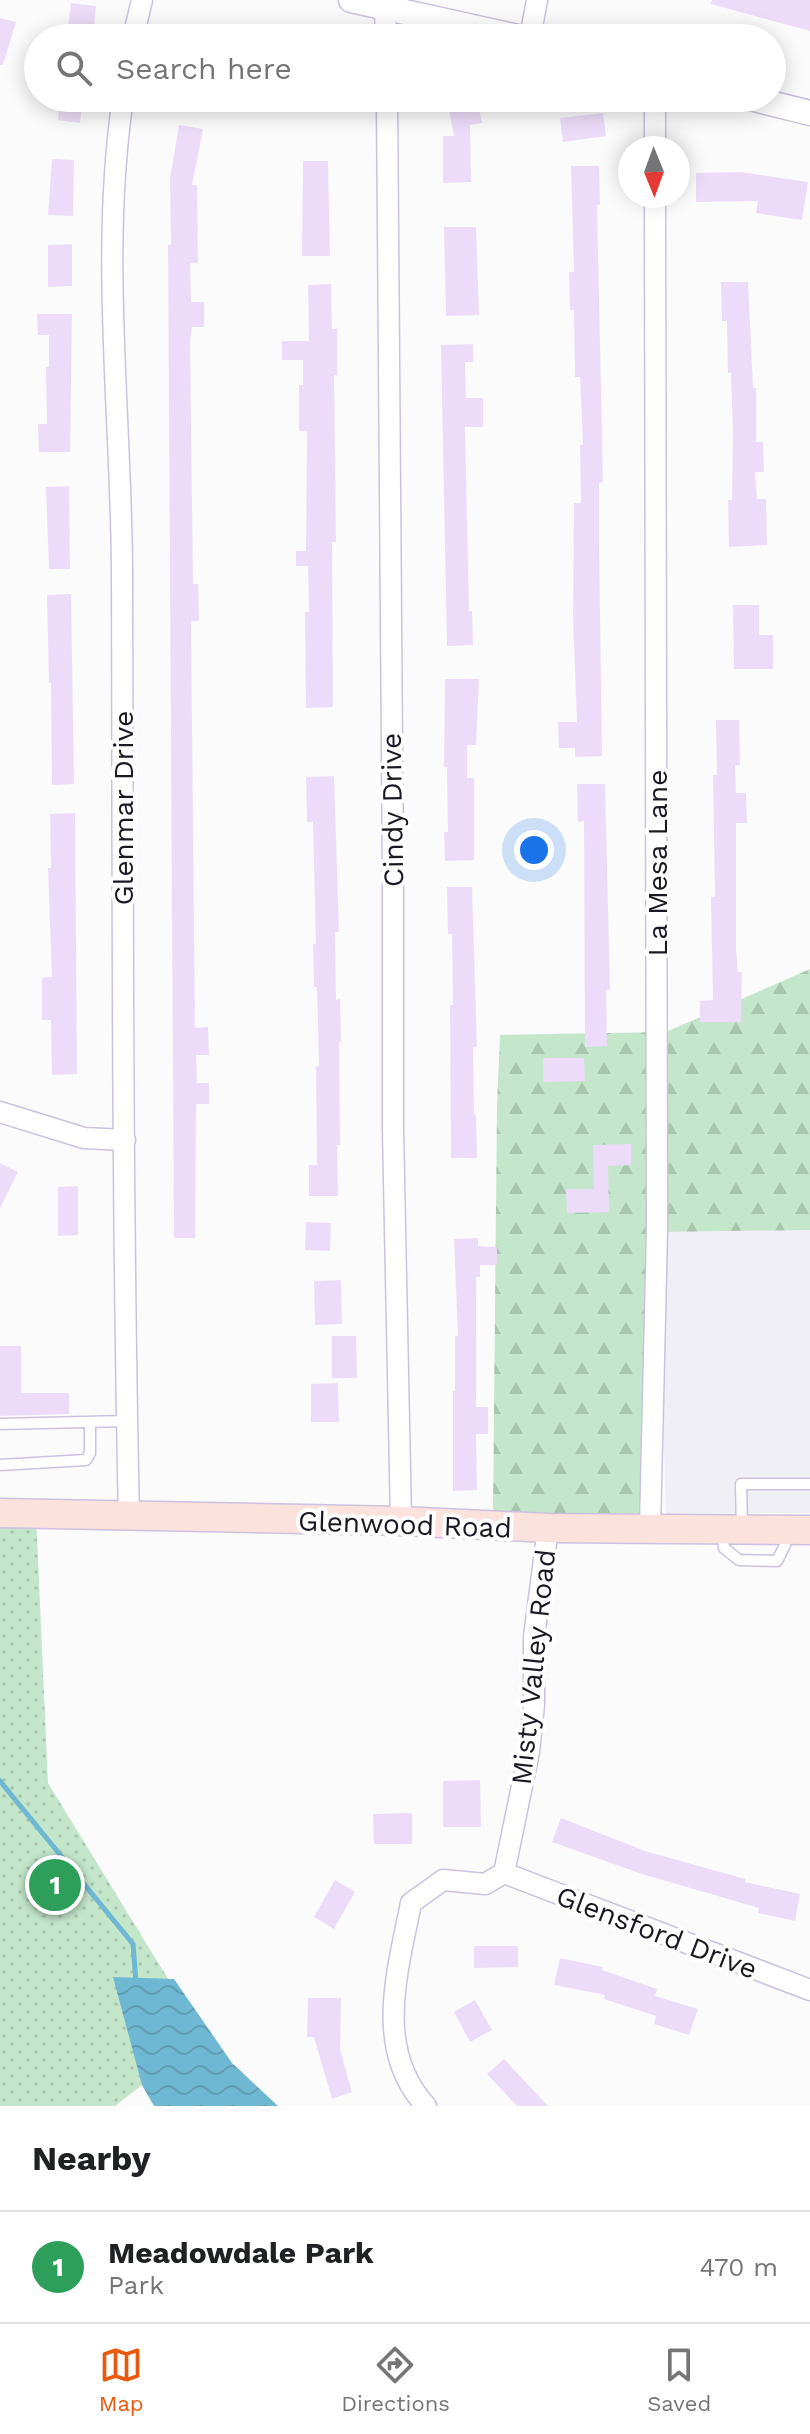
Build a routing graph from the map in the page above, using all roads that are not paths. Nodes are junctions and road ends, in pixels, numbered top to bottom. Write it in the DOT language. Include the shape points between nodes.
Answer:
graph roads {
  1 [pos="142,0"];
  2 [pos="351,0"];
  3 [pos="537,0"];
  4 [pos="385,8"];
  5 [pos="136,24"];
  6 [pos="386,24"];
  7 [pos="458,24"];
  8 [pos="533,24"];
  9 [pos="786,107"];
  10 [pos="121,112"];
  11 [pos="387,112"];
  12 [pos="655,112"];
  13 [pos="810,113"];
  14 [pos="655,136"];
  15 [pos="655,208"];
  16 [pos="0,1112"];
  17 [pos="125,1140"];
  18 [pos="127,1421"];
  19 [pos="90,1422"];
  20 [pos="0,1424"];
  21 [pos="0,1465"];
  22 [pos="810,1484"];
  23 [pos="0,1513"];
  24 [pos="129,1518"];
  25 [pos="401,1521"];
  26 [pos="548,1528"];
  27 [pos="650,1529"];
  28 [pos="732,1530"];
  29 [pos="798,1530"];
  30 [pos="504,1873"];
  31 [pos="810,1990"];
  32 [pos="426,2106"];
  1 -- 5 [label="street"];
  2 -- 4 [label="street"];
  3 -- 8 [label="street"];
  4 -- 6 [label="street"];
  4 -- 7 [label="street"];
  9 -- 13 [label="street"];
  10 -- 17 [label="street, Glenmar Drive" via="112,242 121,515"];
  11 -- 25 [label="street, Cindy Drive" via="393,1129"];
  12 -- 14 [label="street"];
  15 -- 27 [label="street, La Mesa Lane" via="657,1231"];
  16 -- 17 [label="street" via="84,1138"];
  17 -- 18 [label="street, Glenmar Drive"];
  18 -- 19 [label="lane"];
  18 -- 24 [label="street, Glenmar Drive"];
  19 -- 20 [label="lane"];
  19 -- 21 [label="lane" via="86,1460"];
  22 -- 28 [label="lane" via="741,1484"];
  23 -- 24 [label="main road, Glenwood Road"];
  24 -- 25 [label="main road, Glenwood Road"];
  25 -- 26 [label="main road, Glenwood Road"];
  26 -- 27 [label="main road, Glenwood Road"];
  26 -- 30 [label="street, Misty Valley Road" via="534,1637 529,1752"];
  27 -- 28 [label="main road, Glenwood Road"];
  28 -- 29 [label="main road, Glenwood Road"];
  30 -- 31 [label="street, Glensford Drive"];
  30 -- 32 [label="street" via="485,1884 443,1880 411,1903 392,2005 403,2071"];
}
